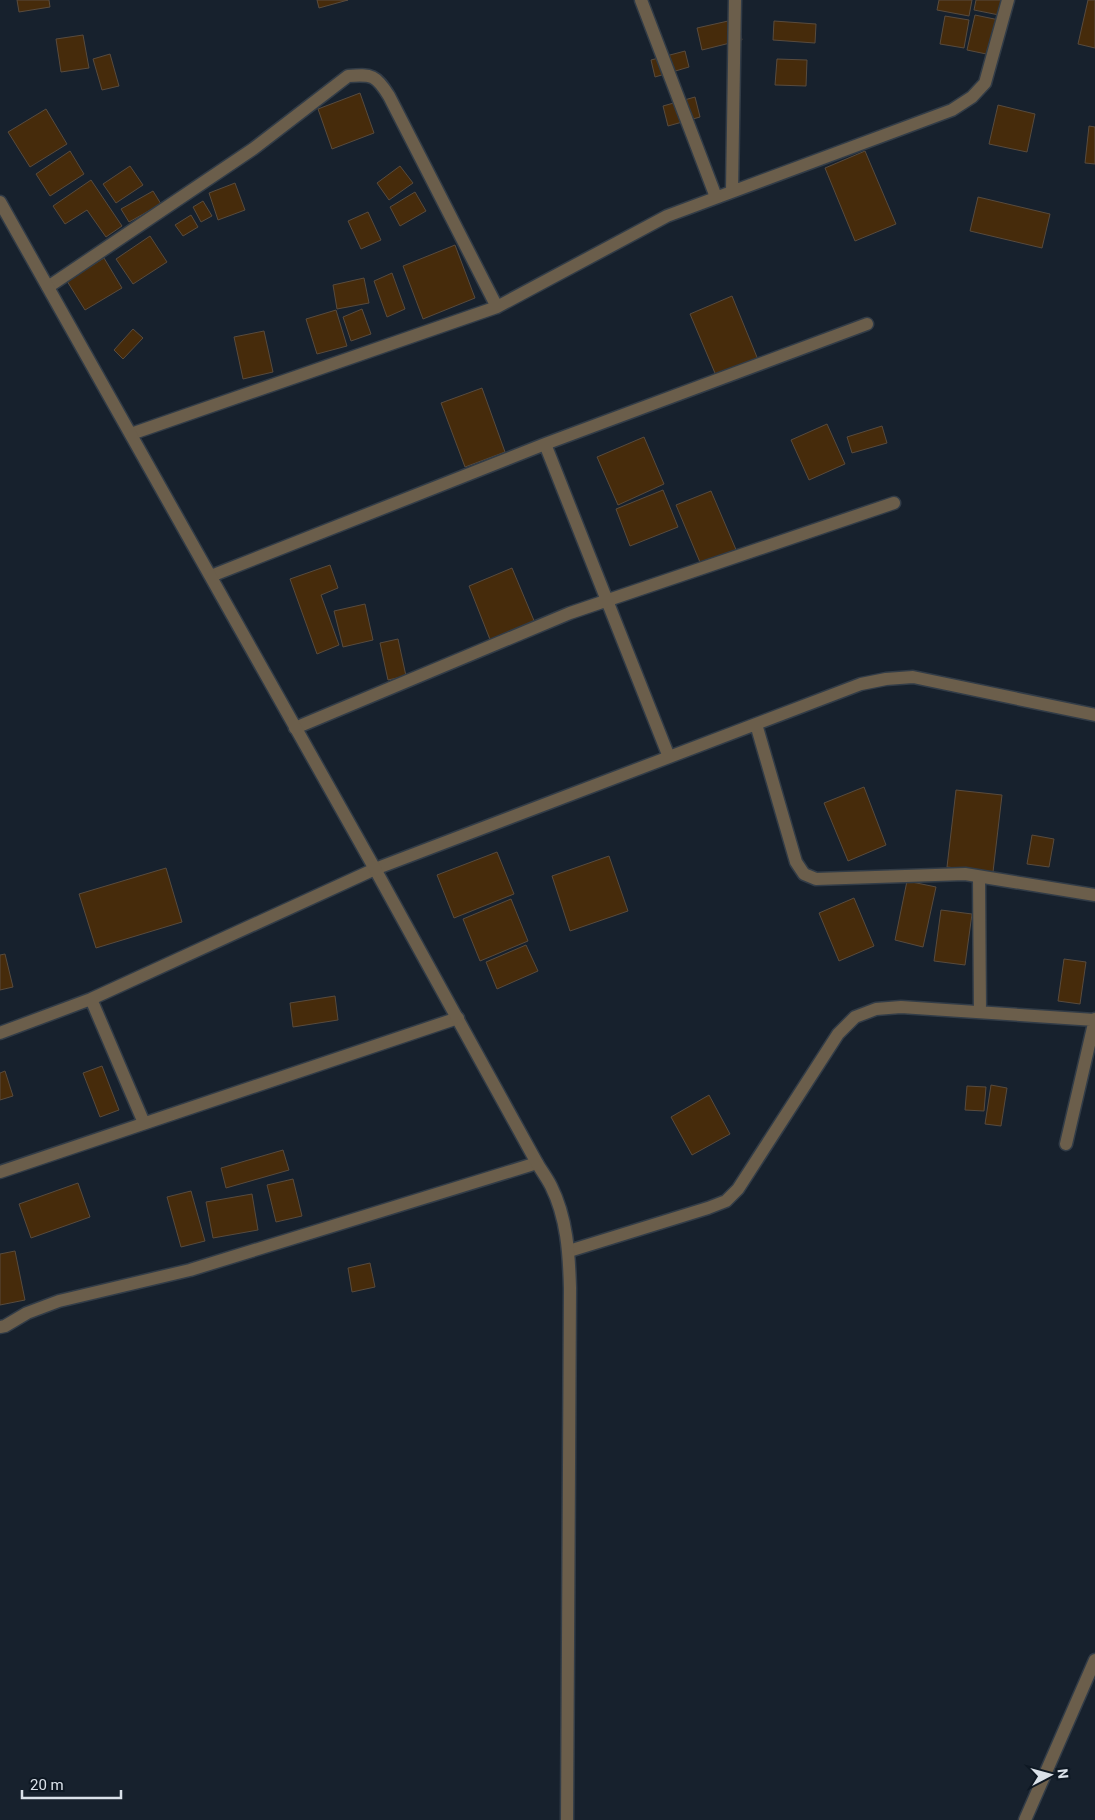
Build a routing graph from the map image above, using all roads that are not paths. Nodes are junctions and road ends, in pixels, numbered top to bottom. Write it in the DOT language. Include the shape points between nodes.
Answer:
graph roads {
  1 [pos="641,0"];
  2 [pos="735,0"];
  3 [pos="1008,0"];
  4 [pos="732,191"];
  5 [pos="716,197"];
  6 [pos="0,202"];
  7 [pos="48,287"];
  8 [pos="497,307"];
  9 [pos="867,324"];
  10 [pos="131,434"];
  11 [pos="545,444"];
  12 [pos="894,503"];
  13 [pos="211,576"];
  14 [pos="608,600"];
  15 [pos="1095,715"];
  16 [pos="756,724"];
  17 [pos="295,728"];
  18 [pos="669,757"];
  19 [pos="375,869"];
  20 [pos="979,877"];
  21 [pos="1095,895"];
  22 [pos="90,999"];
  23 [pos="980,1012"];
  24 [pos="458,1018"];
  25 [pos="1095,1020"];
  26 [pos="0,1033"];
  27 [pos="144,1123"];
  28 [pos="1066,1144"];
  29 [pos="537,1163"];
  30 [pos="0,1172"];
  31 [pos="569,1252"];
  32 [pos="0,1327"];
  33 [pos="1095,1660"];
  34 [pos="567,1820"];
  35 [pos="1024,1820"];
  1 -- 5 [label="street"];
  2 -- 4 [label="street"];
  3 -- 4 [label="street" via="985,83 972,97 952,110"];
  4 -- 5 [label="street"];
  5 -- 8 [label="street" via="667,216"];
  6 -- 7 [label="street"];
  7 -- 8 [label="street" via="253,149 348,76 368,74 381,83 389,96"];
  7 -- 10 [label="street"];
  8 -- 10 [label="street"];
  9 -- 11 [label="street"];
  10 -- 13 [label="street"];
  11 -- 13 [label="street"];
  11 -- 14 [label="street"];
  12 -- 14 [label="street"];
  13 -- 17 [label="street"];
  14 -- 17 [label="street"];
  14 -- 18 [label="street"];
  15 -- 16 [label="street" via="913,677 860,684"];
  16 -- 18 [label="street"];
  16 -- 20 [label="street" via="796,862 804,874 816,879 965,874"];
  17 -- 19 [label="street"];
  18 -- 19 [label="street"];
  19 -- 22 [label="street"];
  19 -- 24 [label="street"];
  20 -- 21 [label="street"];
  20 -- 23 [label="street"];
  22 -- 26 [label="street"];
  22 -- 27 [label="street"];
  23 -- 25 [label="street"];
  23 -- 31 [label="street" via="900,1007 876,1010 855,1018 838,1034 738,1189 726,1201"];
  24 -- 27 [label="street"];
  24 -- 29 [label="street"];
  25 -- 28 [label="street"];
  27 -- 30 [label="street"];
  29 -- 31 [label="street" via="551,1185 564,1219"];
  29 -- 32 [label="street" via="190,1270 59,1301"];
  31 -- 34 [label="street"];
  33 -- 35 [label="street"];
}
